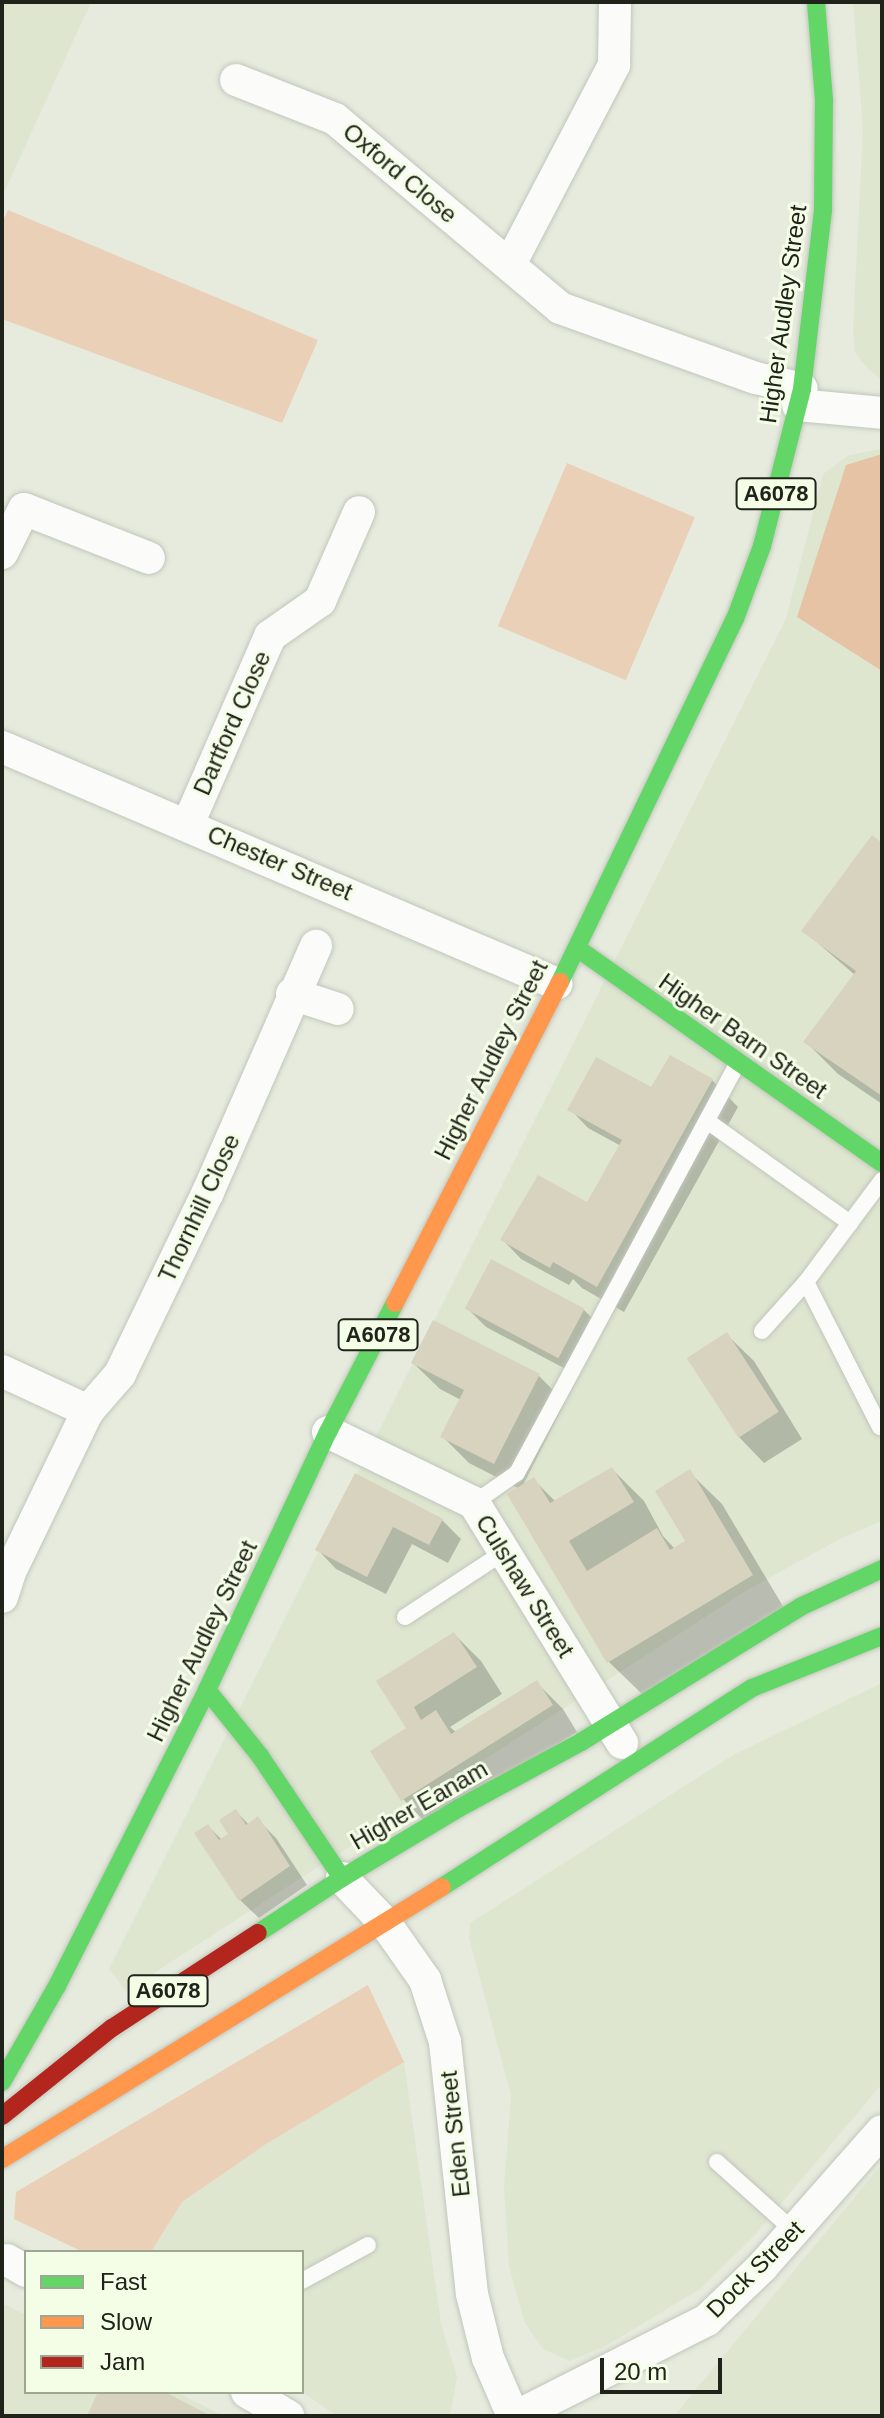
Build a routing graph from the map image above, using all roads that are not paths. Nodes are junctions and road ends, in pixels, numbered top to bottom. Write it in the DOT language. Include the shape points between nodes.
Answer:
graph roads {
  1 [pos="615,2"];
  2 [pos="816,2"];
  3 [pos="236,80"];
  4 [pos="510,264"];
  5 [pos="800,397"];
  6 [pos="882,413"];
  7 [pos="359,512"];
  8 [pos="2,553"];
  9 [pos="149,558"];
  10 [pos="2,747"];
  11 [pos="188,824"];
  12 [pos="316,946"];
  13 [pos="577,948"];
  14 [pos="557,984"];
  15 [pos="292,994"];
  16 [pos="338,1009"];
  17 [pos="739,1062"];
  18 [pos="707,1121"];
  19 [pos="882,1163"];
  20 [pos="882,1180"];
  21 [pos="850,1223"];
  22 [pos="806,1282"];
  23 [pos="762,1331"];
  24 [pos="2,1371"];
  25 [pos="88,1411"];
  26 [pos="880,1427"];
  27 [pos="328,1432"];
  28 [pos="474,1503"];
  29 [pos="504,1552"];
  30 [pos="882,1569"];
  31 [pos="5,1580"];
  32 [pos="405,1617"];
  33 [pos="882,1636"];
  34 [pos="207,1690"];
  35 [pos="610,1725"];
  36 [pos="634,1762"];
  37 [pos="342,1878"];
  38 [pos="385,1923"];
  39 [pos="2,2082"];
  40 [pos="2,2116"];
  41 [pos="882,2131"];
  42 [pos="2,2159"];
  43 [pos="717,2162"];
  44 [pos="794,2231"];
  45 [pos="368,2245"];
  46 [pos="304,2280"];
  47 [pos="250,2394"];
  48 [pos="288,2416"];
  49 [pos="515,2416"];
  1 -- 4 [label="street" via="614,65"];
  2 -- 5 [label="highway, Higher Audley Street / A6078" via="824,100 823,209"];
  3 -- 4 [label="street, Oxford Close" via="335,119"];
  4 -- 5 [label="street, Oxford Close" via="560,308"];
  5 -- 6 [label="street, Oxford Close"];
  5 -- 13 [label="highway, Higher Audley Street / A6078" via="762,546 735,619"];
  7 -- 11 [label="street, Dartford Close" via="320,601 270,636"];
  8 -- 9 [label="street" via="24,509"];
  10 -- 11 [label="street, Chester Street"];
  11 -- 14 [label="street, Chester Street"];
  12 -- 15 [label="street, Thornhill Close"];
  13 -- 14 [label="highway, Higher Audley Street / A6078"];
  13 -- 17 [label="highway, Higher Barn Street"];
  14 -- 27 [label="highway, Higher Audley Street / A6078"];
  15 -- 16 [label="street"];
  15 -- 25 [label="street, Thornhill Close" via="208,1192 120,1374"];
  17 -- 18 [label="lane"];
  17 -- 19 [label="highway, Higher Barn Street"];
  18 -- 21 [label="lane"];
  18 -- 28 [label="lane" via="517,1473"];
  20 -- 21 [label="lane"];
  21 -- 22 [label="lane"];
  22 -- 23 [label="lane"];
  22 -- 26 [label="lane"];
  24 -- 25 [label="street"];
  25 -- 31 [label="street, Thornhill Close"];
  27 -- 28 [label="street, Culshaw Street"];
  27 -- 34 [label="highway, Higher Audley Street / A6078"];
  28 -- 29 [label="street, Culshaw Street"];
  29 -- 32 [label="lane"];
  29 -- 35 [label="street, Culshaw Street"];
  30 -- 35 [label="highway, Higher Eanam / A6078" via="802,1606"];
  33 -- 36 [label="highway, A6078" via="752,1688"];
  34 -- 37 [label="highway" via="260,1756"];
  34 -- 39 [label="highway, Higher Audley Street / A6078" via="57,1986"];
  35 -- 36 [label="street, Culshaw Street"];
  35 -- 37 [label="highway, Higher Eanam / A6078"];
  36 -- 38 [label="highway, A6078"];
  37 -- 38 [label="street, Eden Street"];
  37 -- 40 [label="highway, Higher Eanam / A6078" via="112,2028"];
  38 -- 42 [label="highway, A6078"];
  38 -- 49 [label="street, Eden Street" via="425,1980 445,2042 472,2294 488,2358"];
  41 -- 44 [label="street, Dock Street"];
  43 -- 44 [label="lane"];
  44 -- 49 [label="street, Dock Street" via="707,2320"];
  45 -- 46 [label="lane"];
  47 -- 48 [label="street"];
}
